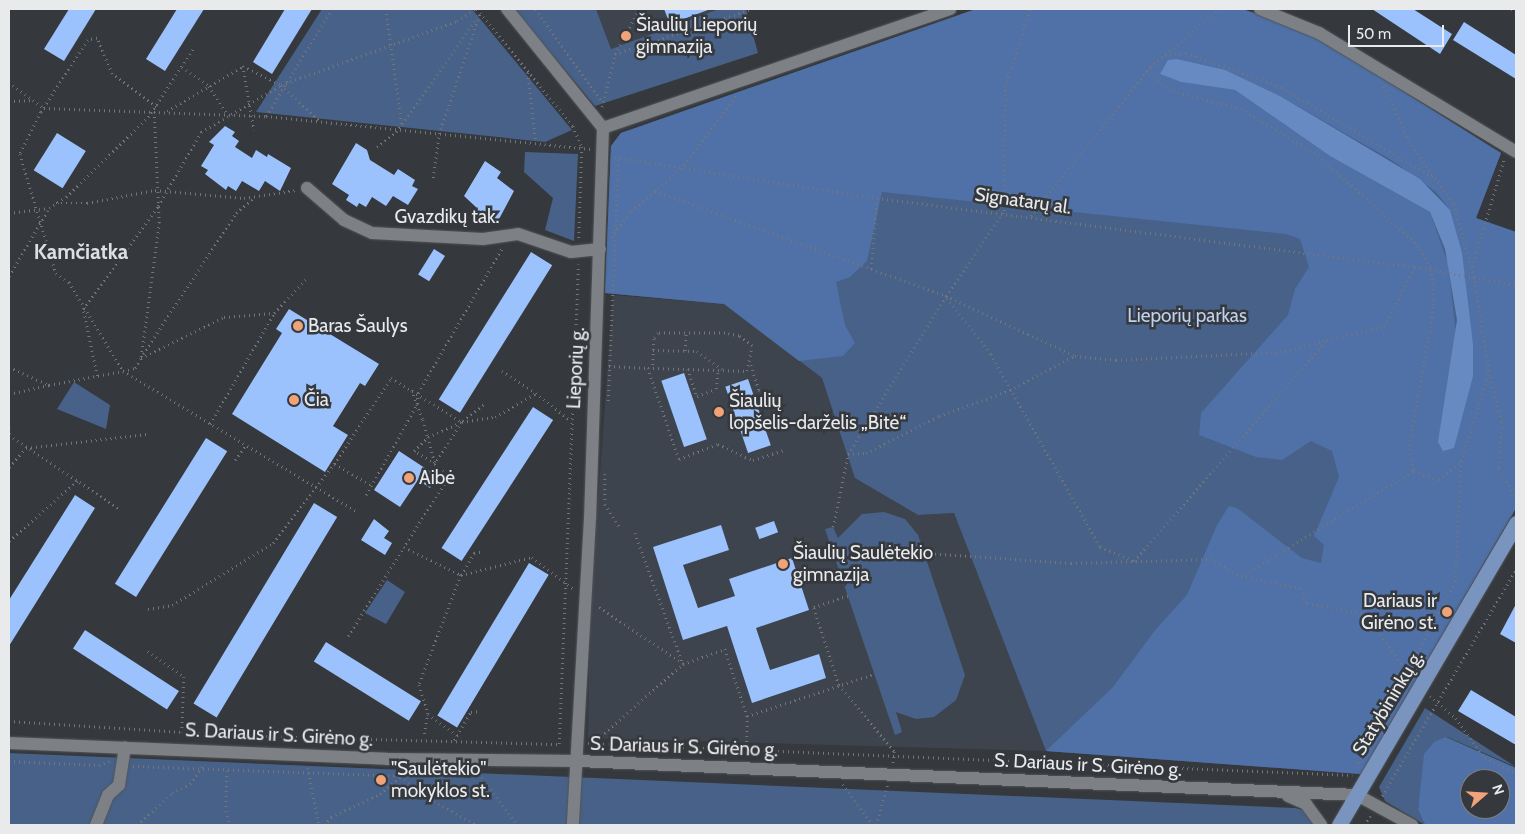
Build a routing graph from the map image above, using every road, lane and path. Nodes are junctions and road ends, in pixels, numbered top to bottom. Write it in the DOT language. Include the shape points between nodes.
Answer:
graph roads {
  1 [pos="332,9"];
  2 [pos="386,9"];
  3 [pos="476,9"];
  4 [pos="507,9"];
  5 [pos="536,9"];
  6 [pos="639,9"];
  7 [pos="752,9"];
  8 [pos="950,9"];
  9 [pos="1030,9"];
  10 [pos="1219,9"];
  11 [pos="1260,9"];
  12 [pos="1512,9"];
  13 [pos="480,13"];
  14 [pos="1516,13"];
  15 [pos="476,20"];
  16 [pos="391,44"];
  17 [pos="194,49"];
  18 [pos="615,54"];
  19 [pos="1165,55"];
  20 [pos="1374,65"];
  21 [pos="243,66"];
  22 [pos="182,67"];
  23 [pos="528,71"];
  24 [pos="1146,71"];
  25 [pos="752,78"];
  26 [pos="9,82"];
  27 [pos="281,85"];
  28 [pos="209,86"];
  29 [pos="34,100"];
  30 [pos="9,101"];
  31 [pos="602,102"];
  32 [pos="250,103"];
  33 [pos="44,108"];
  34 [pos="155,109"];
  35 [pos="166,112"];
  36 [pos="228,115"];
  37 [pos="252,116"];
  38 [pos="266,116"];
  39 [pos="322,123"];
  40 [pos="402,124"];
  41 [pos="602,128"];
  42 [pos="254,130"];
  43 [pos="396,132"];
  44 [pos="439,134"];
  45 [pos="536,143"];
  46 [pos="582,146"];
  47 [pos="377,147"];
  48 [pos="602,154"];
  49 [pos="1513,154"];
  50 [pos="618,158"];
  51 [pos="681,169"];
  52 [pos="433,178"];
  53 [pos="1436,179"];
  54 [pos="307,188"];
  55 [pos="155,190"];
  56 [pos="167,190"];
  57 [pos="655,192"];
  58 [pos="254,196"];
  59 [pos="877,198"];
  60 [pos="56,203"];
  61 [pos="158,206"];
  62 [pos="38,208"];
  63 [pos="49,208"];
  64 [pos="1004,211"];
  65 [pos="9,213"];
  66 [pos="1032,216"];
  67 [pos="42,220"];
  68 [pos="617,231"];
  69 [pos="508,236"];
  70 [pos="600,249"];
  71 [pos="578,253"];
  72 [pos="1416,267"];
  73 [pos="1472,268"];
  74 [pos="871,269"];
  75 [pos="1432,269"];
  76 [pos="9,275"];
  77 [pos="1473,276"];
  78 [pos="306,279"];
  79 [pos="1516,285"];
  80 [pos="946,296"];
  81 [pos="83,309"];
  82 [pos="274,313"];
  83 [pos="686,332"];
  84 [pos="1327,340"];
  85 [pos="653,350"];
  86 [pos="685,351"];
  87 [pos="1075,356"];
  88 [pos="141,358"];
  89 [pos="751,365"];
  90 [pos="610,366"];
  91 [pos="9,367"];
  92 [pos="648,368"];
  93 [pos="653,368"];
  94 [pos="688,369"];
  95 [pos="718,370"];
  96 [pos="723,370"];
  97 [pos="123,371"];
  98 [pos="502,371"];
  99 [pos="1489,371"];
  100 [pos="97,376"];
  101 [pos="49,385"];
  102 [pos="412,389"];
  103 [pos="1010,390"];
  104 [pos="418,393"];
  105 [pos="536,393"];
  106 [pos="9,394"];
  107 [pos="768,399"];
  108 [pos="417,404"];
  109 [pos="483,405"];
  110 [pos="607,412"];
  111 [pos="570,420"];
  112 [pos="462,422"];
  113 [pos="210,424"];
  114 [pos="9,428"];
  115 [pos="147,434"];
  116 [pos="9,436"];
  117 [pos="428,437"];
  118 [pos="246,444"];
  119 [pos="26,448"];
  120 [pos="784,450"];
  121 [pos="848,454"];
  122 [pos="235,460"];
  123 [pos="1461,460"];
  124 [pos="334,464"];
  125 [pos="436,464"];
  126 [pos="9,467"];
  127 [pos="606,467"];
  128 [pos="1414,471"];
  129 [pos="78,481"];
  130 [pos="314,486"];
  131 [pos="370,486"];
  132 [pos="366,495"];
  133 [pos="1516,497"];
  134 [pos="120,508"];
  135 [pos="356,511"];
  136 [pos="1516,523"];
  137 [pos="833,527"];
  138 [pos="620,528"];
  139 [pos="635,533"];
  140 [pos="9,541"];
  141 [pos="404,547"];
  142 [pos="484,551"];
  143 [pos="925,553"];
  144 [pos="1134,561"];
  145 [pos="1516,569"];
  146 [pos="462,575"];
  147 [pos="1241,576"];
  148 [pos="566,582"];
  149 [pos="848,596"];
  150 [pos="585,598"];
  151 [pos="148,609"];
  152 [pos="348,636"];
  153 [pos="148,651"];
  154 [pos="683,664"];
  155 [pos="1405,669"];
  156 [pos="874,674"];
  157 [pos="839,685"];
  158 [pos="1421,688"];
  159 [pos="1439,702"];
  160 [pos="480,711"];
  161 [pos="428,714"];
  162 [pos="747,716"];
  163 [pos="9,721"];
  164 [pos="182,732"];
  165 [pos="457,735"];
  166 [pos="424,738"];
  167 [pos="454,740"];
  168 [pos="578,742"];
  169 [pos="9,743"];
  170 [pos="593,743"];
  171 [pos="559,744"];
  172 [pos="125,747"];
  173 [pos="210,750"];
  174 [pos="746,752"];
  175 [pos="303,756"];
  176 [pos="894,758"];
  177 [pos="474,760"];
  178 [pos="9,761"];
  179 [pos="578,761"];
  180 [pos="122,763"];
  181 [pos="199,770"];
  182 [pos="227,771"];
  183 [pos="834,772"];
  184 [pos="310,774"];
  185 [pos="890,774"];
  186 [pos="1516,774"];
  187 [pos="401,776"];
  188 [pos="1358,784"];
  189 [pos="1282,793"];
  190 [pos="1379,800"];
  191 [pos="319,824"];
  192 [pos="325,824"];
  193 [pos="96,825"];
  194 [pos="137,825"];
  195 [pos="230,825"];
  196 [pos="313,825"];
  197 [pos="332,825"];
  198 [pos="477,825"];
  199 [pos="518,825"];
  200 [pos="573,825"];
  201 [pos="875,825"];
  202 [pos="1321,825"];
  203 [pos="1339,825"];
  204 [pos="1364,825"];
  205 [pos="1412,825"];
  1 -- 27 [label="path"];
  2 -- 16 [label="path"];
  3 -- 13 [label="path"];
  3 -- 16 [label="path" via="457,21"];
  4 -- 41 [label="street"];
  5 -- 31 [label="path"];
  6 -- 18 [label="path"];
  7 -- 18 [label="path"];
  8 -- 25 [label="street"];
  9 -- 64 [label="path" via="1005,87"];
  10 -- 19 [label="path"];
  11 -- 20 [label="street" via="1319,33"];
  12 -- 14 [label="path"];
  13 -- 15 [label="path"];
  13 -- 23 [label="path"];
  15 -- 40 [label="path"];
  15 -- 44 [label="path"];
  16 -- 27 [label="path"];
  16 -- 40 [label="path"];
  17 -- 22 [label="path"];
  18 -- 31 [label="path"];
  19 -- 24 [label="path"];
  19 -- 53 [label="path" via="1186,53 1277,85"];
  20 -- 49 [label="street"];
  20 -- 53 [label="path" via="1409,141"];
  21 -- 27 [label="path"];
  21 -- 28 [label="path"];
  21 -- 32 [label="path"];
  22 -- 28 [label="path"];
  22 -- 34 [label="path"];
  23 -- 45 [label="path"];
  23 -- 46 [label="path" via="573,126"];
  24 -- 66 [label="path"];
  24 -- 75 [label="path" via="1173,91 1241,109 1318,155 1418,244"];
  25 -- 41 [label="street"];
  25 -- 51 [label="path"];
  26 -- 29 [label="path"];
  27 -- 32 [label="path"];
  27 -- 38 [label="path"];
  27 -- 39 [label="path"];
  28 -- 35 [label="path"];
  28 -- 36 [label="path"];
  29 -- 30 [label="path"];
  29 -- 33 [label="path"];
  31 -- 41 [label="path"];
  32 -- 36 [label="path"];
  32 -- 37 [label="path"];
  33 -- 34 [label="path, Signatarų al."];
  33 -- 34 [label="path" via="88,40 97,38 112,74"];
  33 -- 62 [label="path" via="20,154"];
  34 -- 35 [label="path, Signatarų al."];
  34 -- 55 [label="path"];
  34 -- 60 [label="path"];
  35 -- 36 [label="path, Signatarų al."];
  36 -- 37 [label="path, Signatarų al."];
  36 -- 56 [label="path" via="202,132"];
  37 -- 38 [label="path, Signatarų al."];
  37 -- 42 [label="path"];
  38 -- 39 [label="path, Signatarų al."];
  39 -- 43 [label="path, Signatarų al."];
  40 -- 43 [label="path"];
  41 -- 48 [label="street, Lieporių g."];
  43 -- 44 [label="path, Signatarų al."];
  43 -- 47 [label="path"];
  44 -- 45 [label="path, Signatarų al."];
  44 -- 52 [label="path"];
  45 -- 46 [label="path, Signatarų al."];
  46 -- 48 [label="path, Signatarų al."];
  46 -- 71 [label="path"];
  48 -- 50 [label="path, Signatarų al."];
  48 -- 70 [label="street, Lieporių g."];
  49 -- 73 [label="path" via="1498,168"];
  50 -- 51 [label="path, Signatarų al."];
  50 -- 68 [label="path"];
  51 -- 57 [label="path"];
  51 -- 59 [label="path, Signatarų al."];
  53 -- 73 [label="path" via="1454,204"];
  54 -- 58 [label="path"];
  54 -- 69 [label="street, Gvazdikų tak." via="344,220 372,233 483,239"];
  55 -- 56 [label="path"];
  55 -- 60 [label="path" via="87,203"];
  55 -- 61 [label="path"];
  56 -- 58 [label="path"];
  56 -- 61 [label="path"];
  57 -- 68 [label="path" via="631,212"];
  57 -- 74 [label="path"];
  58 -- 88 [label="path" via="236,213"];
  59 -- 64 [label="path, Signatarų al."];
  59 -- 74 [label="path"];
  60 -- 63 [label="path"];
  61 -- 81 [label="path"];
  61 -- 88 [label="path" via="153,287"];
  62 -- 63 [label="path"];
  62 -- 65 [label="path"];
  62 -- 67 [label="path"];
  63 -- 67 [label="path"];
  64 -- 66 [label="path, Signatarų al."];
  64 -- 80 [label="path"];
  66 -- 72 [label="path, Signatarų al."];
  67 -- 76 [label="path"];
  67 -- 81 [label="path" via="56,273 69,282"];
  68 -- 70 [label="path"];
  68 -- 90 [label="path"];
  69 -- 71 [label="street, Gvazdikų tak." via="518,234"];
  69 -- 104 [label="path"];
  70 -- 71 [label="street, Gvazdikų tak."];
  70 -- 150 [label="street, Lieporių g."];
  71 -- 111 [label="path"];
  72 -- 75 [label="path, Signatarų al."];
  72 -- 84 [label="path" via="1384,326"];
  73 -- 77 [label="path"];
  74 -- 80 [label="path"];
  75 -- 77 [label="path, Signatarų al."];
  75 -- 128 [label="path" via="1434,307 1409,449"];
  77 -- 79 [label="path, Signatarų al."];
  77 -- 99 [label="path"];
  78 -- 82 [label="path"];
  80 -- 87 [label="path"];
  80 -- 103 [label="path" via="991,354"];
  80 -- 121 [label="path"];
  81 -- 97 [label="path"];
  81 -- 100 [label="path"];
  82 -- 88 [label="path" via="224,317"];
  82 -- 113 [label="path"];
  83 -- 85 [label="path" via="658,333"];
  83 -- 86 [label="path"];
  83 -- 89 [label="path" via="739,336 752,346"];
  84 -- 87 [label="path" via="1280,352 1116,360"];
  84 -- 144 [label="path"];
  85 -- 86 [label="path"];
  85 -- 93 [label="path"];
  86 -- 96 [label="path" via="697,352"];
  87 -- 103 [label="path"];
  88 -- 97 [label="path" via="135,368"];
  89 -- 96 [label="path" via="747,371"];
  89 -- 107 [label="path" via="759,390"];
  90 -- 92 [label="path"];
  90 -- 110 [label="path"];
  91 -- 101 [label="path"];
  92 -- 93 [label="path"];
  92 -- 120 [label="path" via="679,459 718,444 753,460"];
  93 -- 94 [label="path"];
  94 -- 95 [label="path"];
  94 -- 95 [label="path" via="697,396 716,389"];
  95 -- 96 [label="path"];
  97 -- 100 [label="path"];
  97 -- 113 [label="path"];
  98 -- 105 [label="path"];
  99 -- 123 [label="path"];
  99 -- 133 [label="path" via="1502,422 1500,468"];
  100 -- 101 [label="path"];
  101 -- 106 [label="path"];
  102 -- 104 [label="path"];
  102 -- 108 [label="path"];
  102 -- 124 [label="path" via="391,378"];
  103 -- 121 [label="path" via="939,416 866,453"];
  103 -- 144 [label="path" via="1100,547"];
  104 -- 108 [label="path"];
  104 -- 112 [label="path"];
  105 -- 111 [label="path"];
  105 -- 112 [label="path" via="495,417"];
  108 -- 117 [label="path"];
  108 -- 131 [label="path"];
  109 -- 112 [label="path"];
  111 -- 148 [label="path"];
  112 -- 117 [label="path"];
  112 -- 125 [label="path"];
  113 -- 118 [label="path"];
  114 -- 116 [label="path"];
  115 -- 119 [label="path"];
  116 -- 119 [label="path"];
  117 -- 125 [label="path"];
  117 -- 125 [label="path" via="414,451"];
  118 -- 122 [label="path"];
  118 -- 130 [label="path"];
  119 -- 126 [label="path"];
  119 -- 129 [label="path"];
  121 -- 137 [label="path"];
  123 -- 128 [label="path" via="1439,480"];
  123 -- 155 [label="path" via="1455,547 1458,571"];
  124 -- 130 [label="path"];
  124 -- 131 [label="path"];
  125 -- 141 [label="path" via="450,476"];
  127 -- 138 [label="path" via="605,504"];
  128 -- 147 [label="path"];
  129 -- 134 [label="path"];
  129 -- 140 [label="path"];
  130 -- 135 [label="path"];
  130 -- 151 [label="path" via="273,543 172,605"];
  131 -- 132 [label="path"];
  136 -- 158 [label="main road, Statybininkų g."];
  139 -- 154 [label="path"];
  141 -- 146 [label="path"];
  141 -- 152 [label="path"];
  142 -- 146 [label="path" via="474,553"];
  143 -- 144 [label="path" via="1071,563"];
  144 -- 147 [label="path" via="1211,559"];
  145 -- 159 [label="path"];
  146 -- 148 [label="path" via="532,557"];
  146 -- 161 [label="path" via="419,685"];
  147 -- 155 [label="path" via="1300,588 1307,602 1366,614"];
  148 -- 150 [label="path"];
  148 -- 171 [label="path"];
  149 -- 157 [label="path" via="814,608"];
  150 -- 154 [label="path"];
  150 -- 168 [label="street, Lieporių g."];
  153 -- 164 [label="path" via="184,677"];
  154 -- 162 [label="path" via="725,649"];
  154 -- 170 [label="path"];
  155 -- 158 [label="path"];
  155 -- 188 [label="path"];
  156 -- 157 [label="path"];
  157 -- 162 [label="path"];
  157 -- 176 [label="path" via="896,752"];
  158 -- 159 [label="path"];
  158 -- 188 [label="main road, Statybininkų g."];
  159 -- 186 [label="path" via="1485,758"];
  159 -- 190 [label="path"];
  160 -- 165 [label="path" via="472,712"];
  161 -- 165 [label="path"];
  161 -- 166 [label="path"];
  162 -- 174 [label="path"];
  163 -- 164 [label="path"];
  164 -- 166 [label="path"];
  165 -- 167 [label="path"];
  166 -- 167 [label="path"];
  167 -- 171 [label="path"];
  168 -- 170 [label="path"];
  168 -- 171 [label="path"];
  168 -- 179 [label="street, Lieporių g."];
  169 -- 172 [label="street, S. Dariaus ir S. Girėno g."];
  170 -- 174 [label="path"];
  170 -- 179 [label="path"];
  172 -- 173 [label="street, S. Dariaus ir S. Girėno g."];
  172 -- 180 [label="street"];
  173 -- 175 [label="street, S. Dariaus ir S. Girėno g."];
  173 -- 181 [label="path"];
  174 -- 176 [label="path"];
  175 -- 177 [label="street, S. Dariaus ir S. Girėno g."];
  175 -- 184 [label="path"];
  176 -- 185 [label="path"];
  176 -- 188 [label="path"];
  177 -- 179 [label="street, S. Dariaus ir S. Girėno g."];
  177 -- 199 [label="path" via="482,778"];
  178 -- 180 [label="path"];
  179 -- 183 [label="street, S. Dariaus ir S. Girėno g."];
  179 -- 200 [label="street, Lieporių g."];
  180 -- 181 [label="path"];
  180 -- 193 [label="street" via="119,785 108,796"];
  181 -- 182 [label="path"];
  181 -- 194 [label="path" via="190,784 172,793"];
  182 -- 184 [label="path"];
  182 -- 195 [label="path" via="226,811"];
  183 -- 185 [label="street, S. Dariaus ir S. Girėno g."];
  183 -- 201 [label="path"];
  184 -- 187 [label="path"];
  184 -- 191 [label="path"];
  185 -- 189 [label="street, S. Dariaus ir S. Girėno g."];
  185 -- 201 [label="path"];
  187 -- 192 [label="path" via="380,794"];
  187 -- 198 [label="path" via="421,794"];
  188 -- 189 [label="street, S. Dariaus ir S. Girėno g."];
  188 -- 190 [label="street"];
  188 -- 190 [label="path"];
  188 -- 203 [label="main road, Statybininkų g."];
  189 -- 202 [label="street" via="1306,804"];
  190 -- 204 [label="path"];
  190 -- 205 [label="street"];
  191 -- 196 [label="path"];
  192 -- 197 [label="path"];
}
